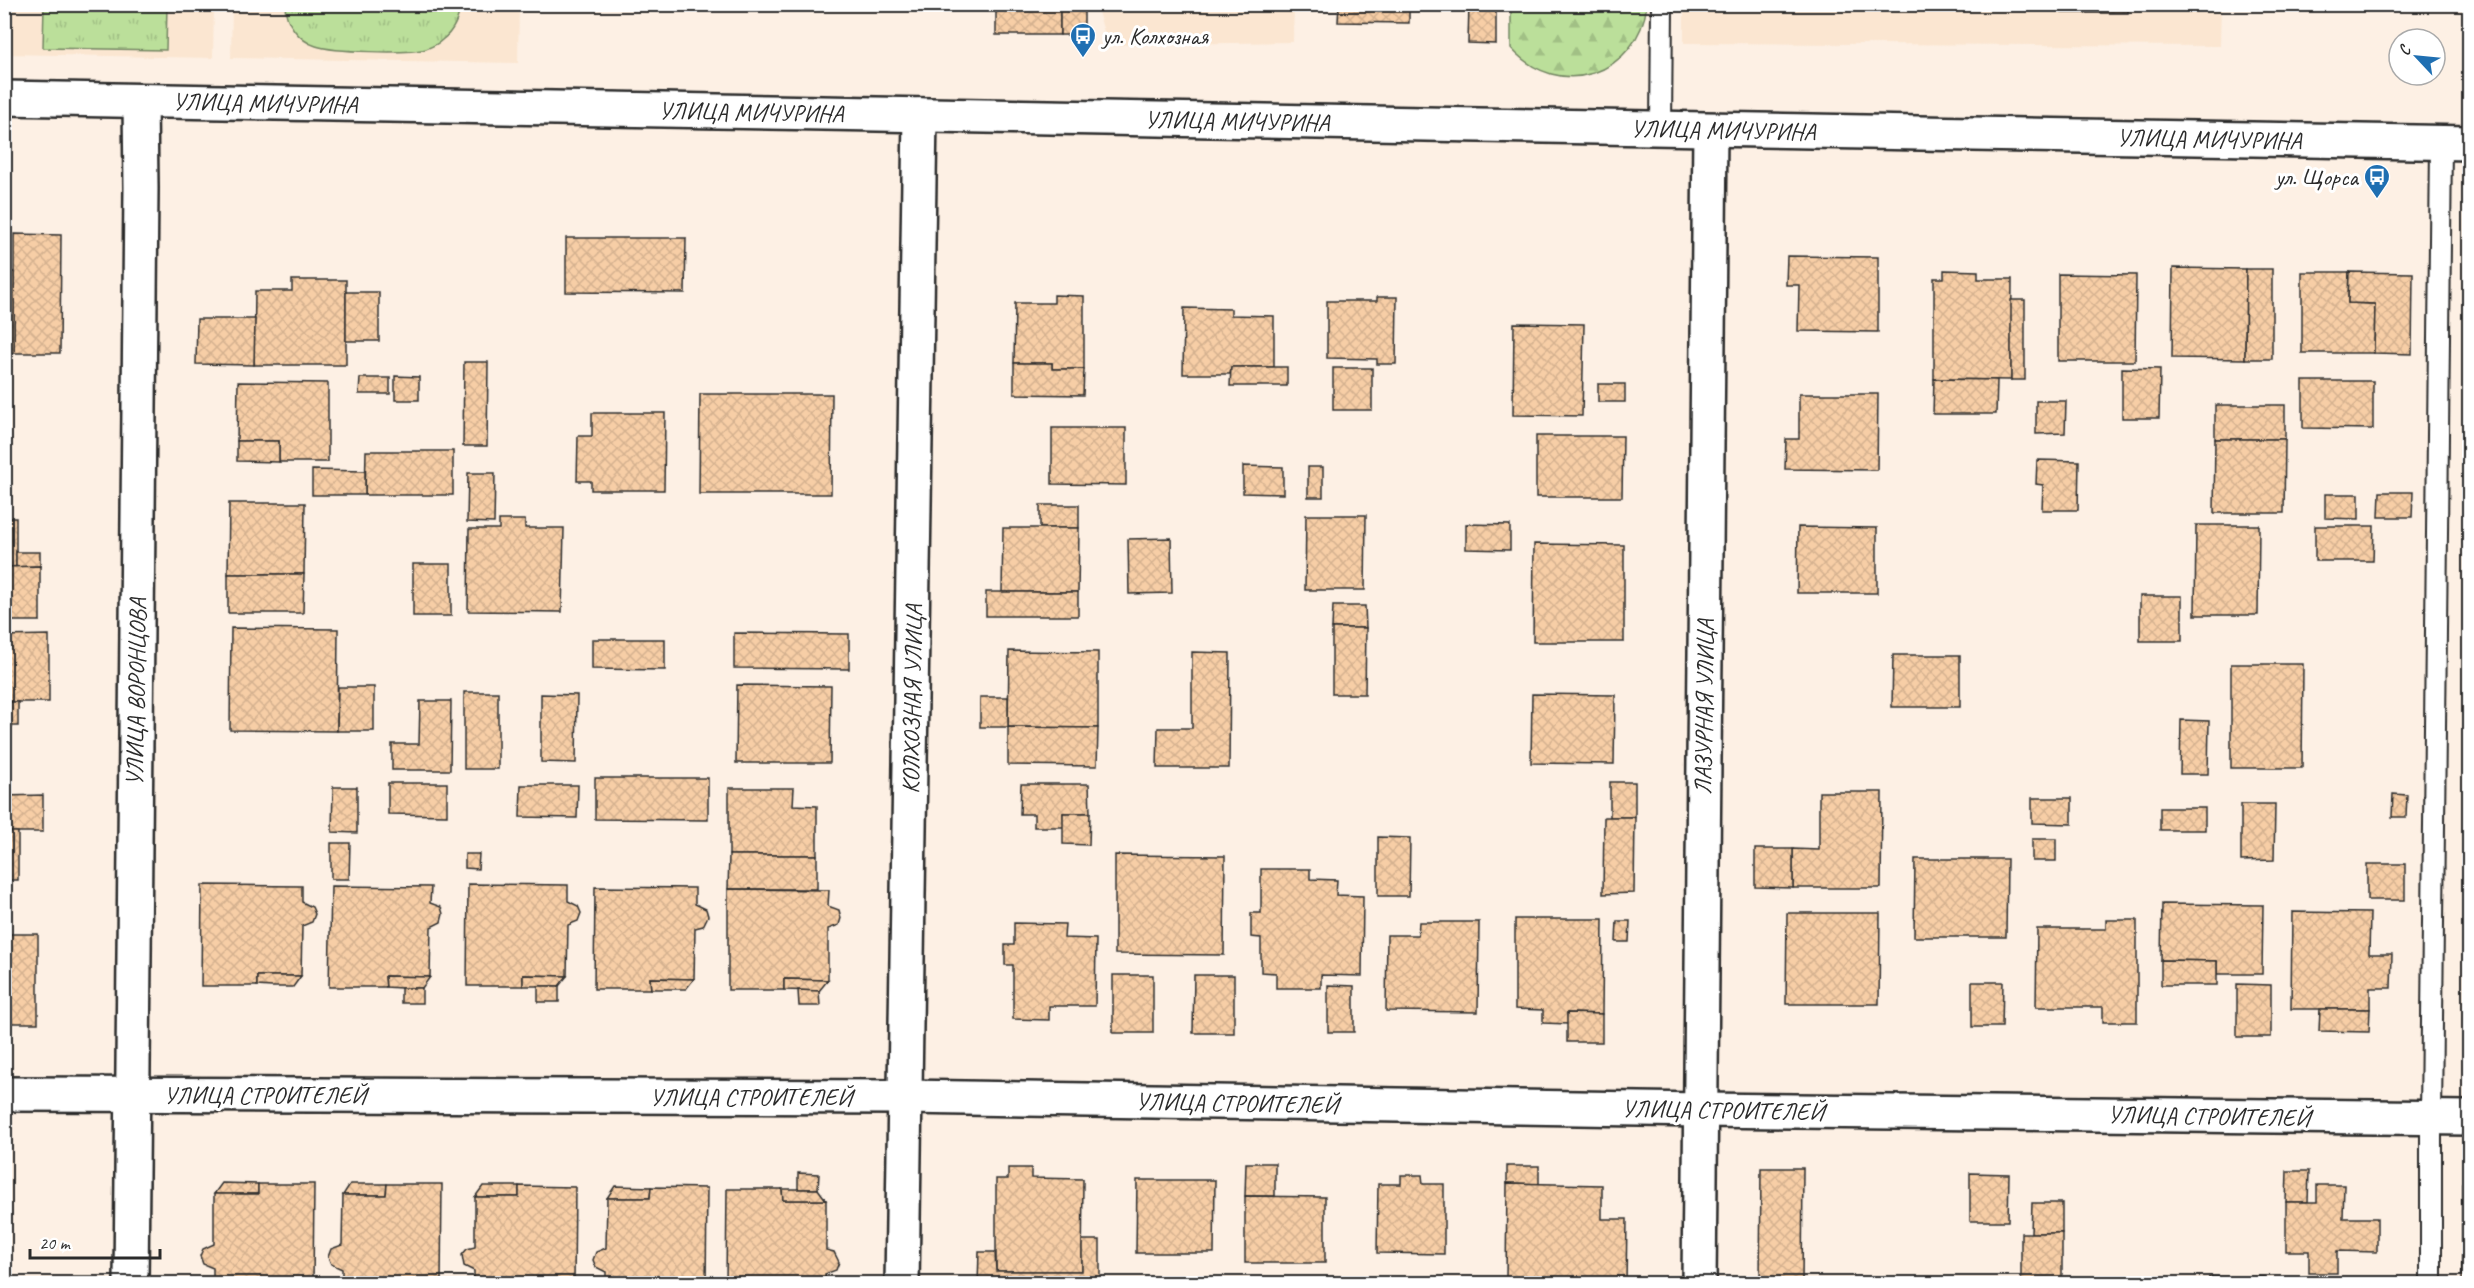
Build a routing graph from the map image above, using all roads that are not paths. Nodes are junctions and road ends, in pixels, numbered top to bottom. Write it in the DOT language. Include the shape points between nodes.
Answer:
graph roads {
  1 [pos="1662,4"];
  2 [pos="4,98"];
  3 [pos="140,101"];
  4 [pos="920,115"];
  5 [pos="1661,129"];
  6 [pos="1710,130"];
  7 [pos="2455,143"];
  8 [pos="4,1094"];
  9 [pos="132,1095"];
  10 [pos="906,1097"];
  11 [pos="1701,1110"];
  12 [pos="2431,1118"];
  13 [pos="2469,1118"];
  14 [pos="131,1284"];
  15 [pos="902,1284"];
  16 [pos="1699,1284"];
  17 [pos="2431,1284"];
  1 -- 5 [label="lane"];
  2 -- 3 [label="street, УЛИЦА МИЧУРИНА"];
  3 -- 4 [label="street, УЛИЦА МИЧУРИНА"];
  3 -- 9 [label="street, УЛИЦА ВОРОНЦОВА"];
  4 -- 5 [label="street, УЛИЦА МИЧУРИНА"];
  4 -- 10 [label="street, КОЛХОЗНАЯ УЛИЦА"];
  5 -- 6 [label="street, УЛИЦА МИЧУРИНА"];
  6 -- 7 [label="street, УЛИЦА МИЧУРИНА"];
  6 -- 11 [label="street, ЛАЗУРНАЯ УЛИЦА"];
  7 -- 12 [label="lane"];
  8 -- 9 [label="street, УЛИЦА СТРОИТЕЛЕЙ"];
  9 -- 10 [label="street, УЛИЦА СТРОИТЕЛЕЙ"];
  9 -- 14 [label="street, УЛИЦА ВОРОНЦОВА"];
  10 -- 11 [label="street, УЛИЦА СТРОИТЕЛЕЙ"];
  10 -- 15 [label="street, КОЛХОЗНАЯ УЛИЦА"];
  11 -- 12 [label="street, УЛИЦА СТРОИТЕЛЕЙ"];
  11 -- 16 [label="street, ЛАЗУРНАЯ УЛИЦА"];
  12 -- 13 [label="street, УЛИЦА СТРОИТЕЛЕЙ"];
  12 -- 17 [label="lane"];
}
